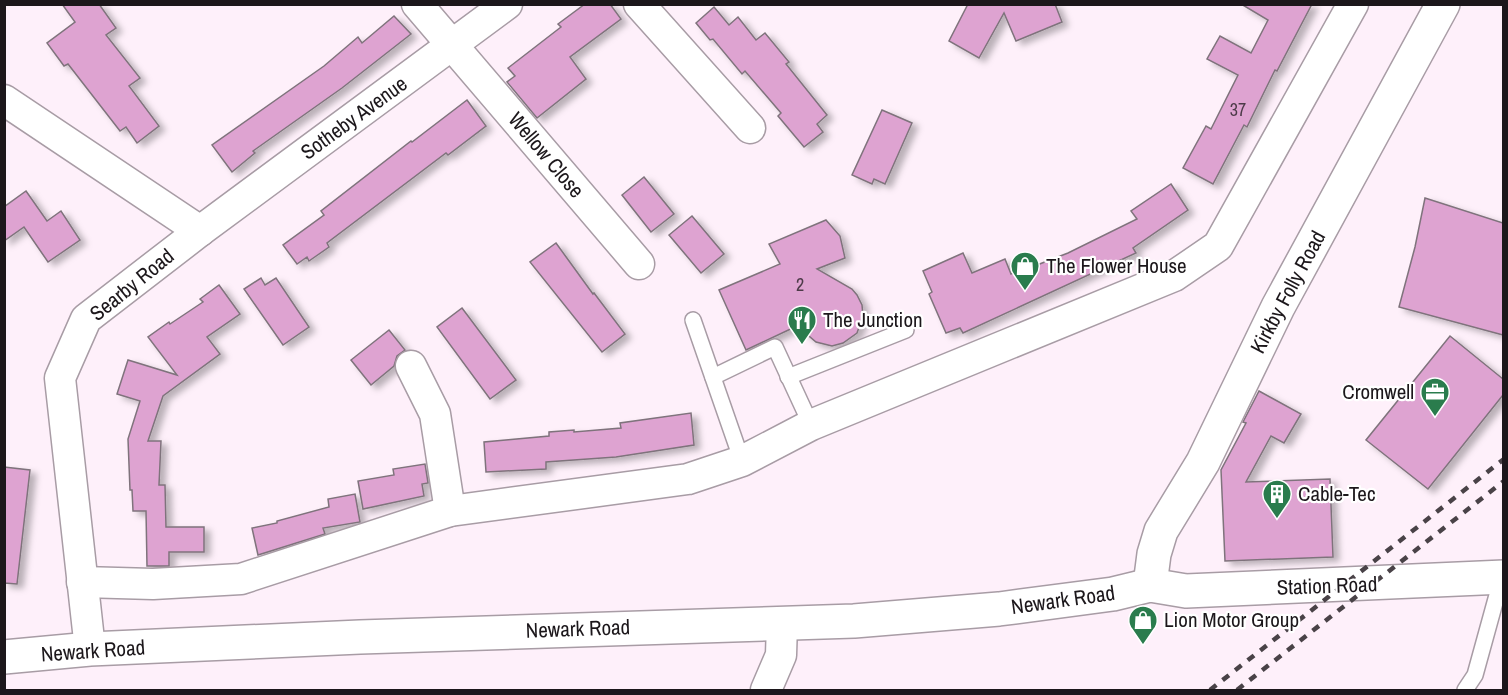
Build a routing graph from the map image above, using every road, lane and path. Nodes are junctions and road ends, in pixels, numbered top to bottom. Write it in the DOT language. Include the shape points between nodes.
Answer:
graph roads {
  1 [pos="417,4"];
  2 [pos="507,4"];
  3 [pos="639,4"];
  4 [pos="1353,4"];
  5 [pos="1443,4"];
  6 [pos="453,46"];
  7 [pos="4,100"];
  8 [pos="750,128"];
  9 [pos="200,231"];
  10 [pos="639,264"];
  11 [pos="693,320"];
  12 [pos="906,330"];
  13 [pos="411,366"];
  14 [pos="713,377"];
  15 [pos="788,377"];
  16 [pos="811,425"];
  17 [pos="742,461"];
  18 [pos="450,511"];
  19 [pos="1503,577"];
  20 [pos="82,582"];
  21 [pos="1150,585"];
  22 [pos="782,622"];
  23 [pos="90,649"];
  24 [pos="4,657"];
  25 [pos="766,690"];
  26 [pos="1466,690"];
  1 -- 6 [label="street, Wellow Close"];
  2 -- 6 [label="street, Sotheby Avenue"];
  3 -- 8 [label="street"];
  4 -- 16 [label="street" via="1218,246 1174,276"];
  5 -- 21 [label="main road, Kirkby Folly Road" via="1278,307 1203,462 1161,531"];
  6 -- 9 [label="street, Sotheby Avenue"];
  6 -- 10 [label="street, Wellow Close"];
  7 -- 9 [label="street, Searby Road"];
  9 -- 20 [label="street, Searby Road" via="86,319 60,378"];
  11 -- 14 [label="lane"];
  12 -- 15 [label="lane"];
  13 -- 18 [label="street" via="435,414"];
  14 -- 15 [label="lane" via="775,347"];
  14 -- 17 [label="lane"];
  15 -- 16 [label="lane"];
  16 -- 17 [label="street"];
  17 -- 18 [label="street" via="688,479"];
  18 -- 20 [label="street" via="241,579 153,584"];
  19 -- 21 [label="main road, Station Road" via="1186,591"];
  19 -- 26 [label="lane" via="1475,675"];
  20 -- 23 [label="street, Searby Road"];
  21 -- 22 [label="main road, Newark Road" via="1113,594 999,609 854,621"];
  22 -- 23 [label="main road, Newark Road"];
  22 -- 25 [label="street" via="781,655"];
  23 -- 24 [label="main road, Newark Road"];
}
